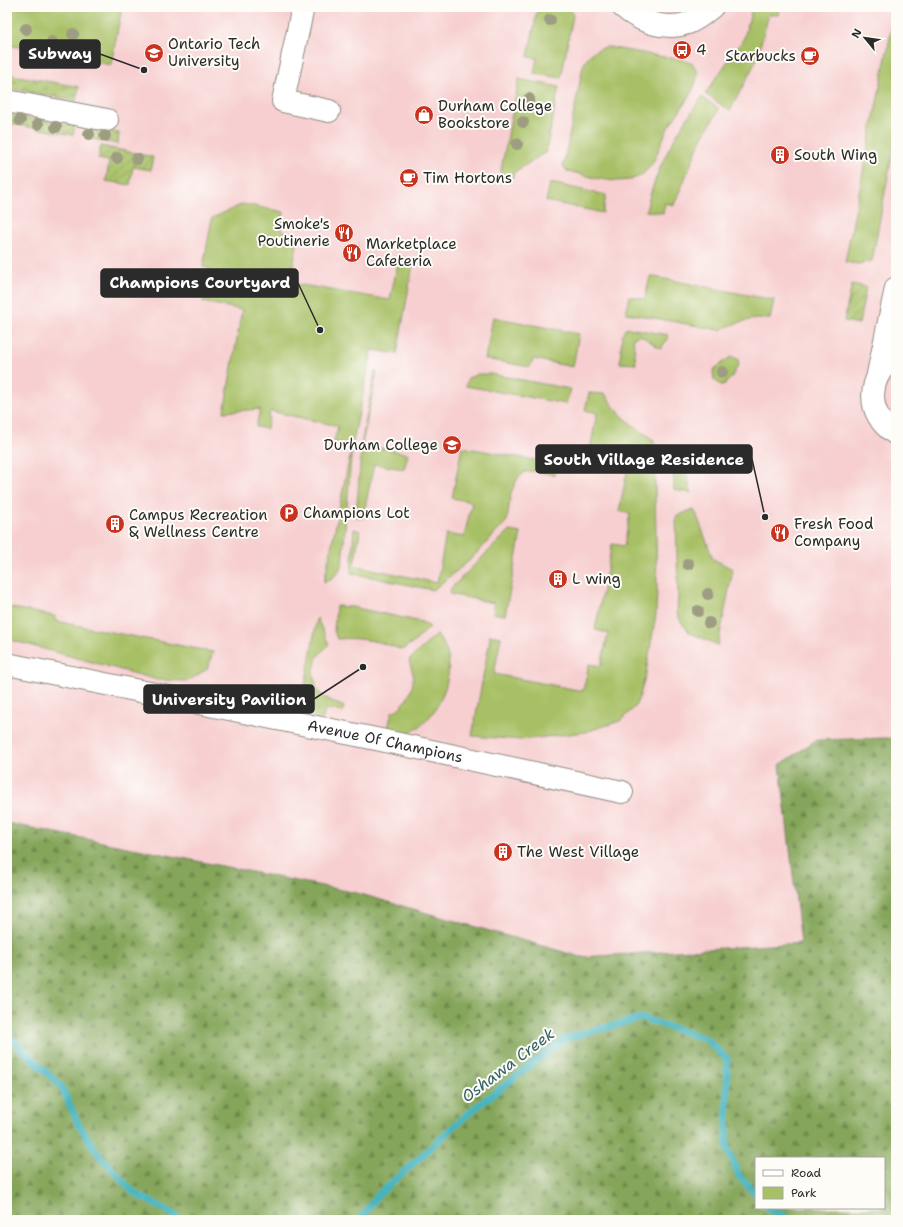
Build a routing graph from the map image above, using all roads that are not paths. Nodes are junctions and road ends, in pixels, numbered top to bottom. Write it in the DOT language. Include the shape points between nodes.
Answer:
graph roads {
  1 [pos="303,7"];
  2 [pos="623,7"];
  3 [pos="712,7"];
  4 [pos="7,101"];
  5 [pos="329,111"];
  6 [pos="107,120"];
  7 [pos="895,296"];
  8 [pos="896,356"];
  9 [pos="878,374"];
  10 [pos="896,434"];
  11 [pos="7,664"];
  12 [pos="622,792"];
  1 -- 5 [label="street" via="282,101"];
  2 -- 3 [label="street" via="634,16 651,23 672,26 688,23"];
  4 -- 6 [label="street"];
  7 -- 9 [label="street"];
  8 -- 9 [label="street" via="887,362"];
  9 -- 10 [label="street" via="873,389 874,404 879,418"];
  11 -- 12 [label="street, Avenue Of Champions"];
}
